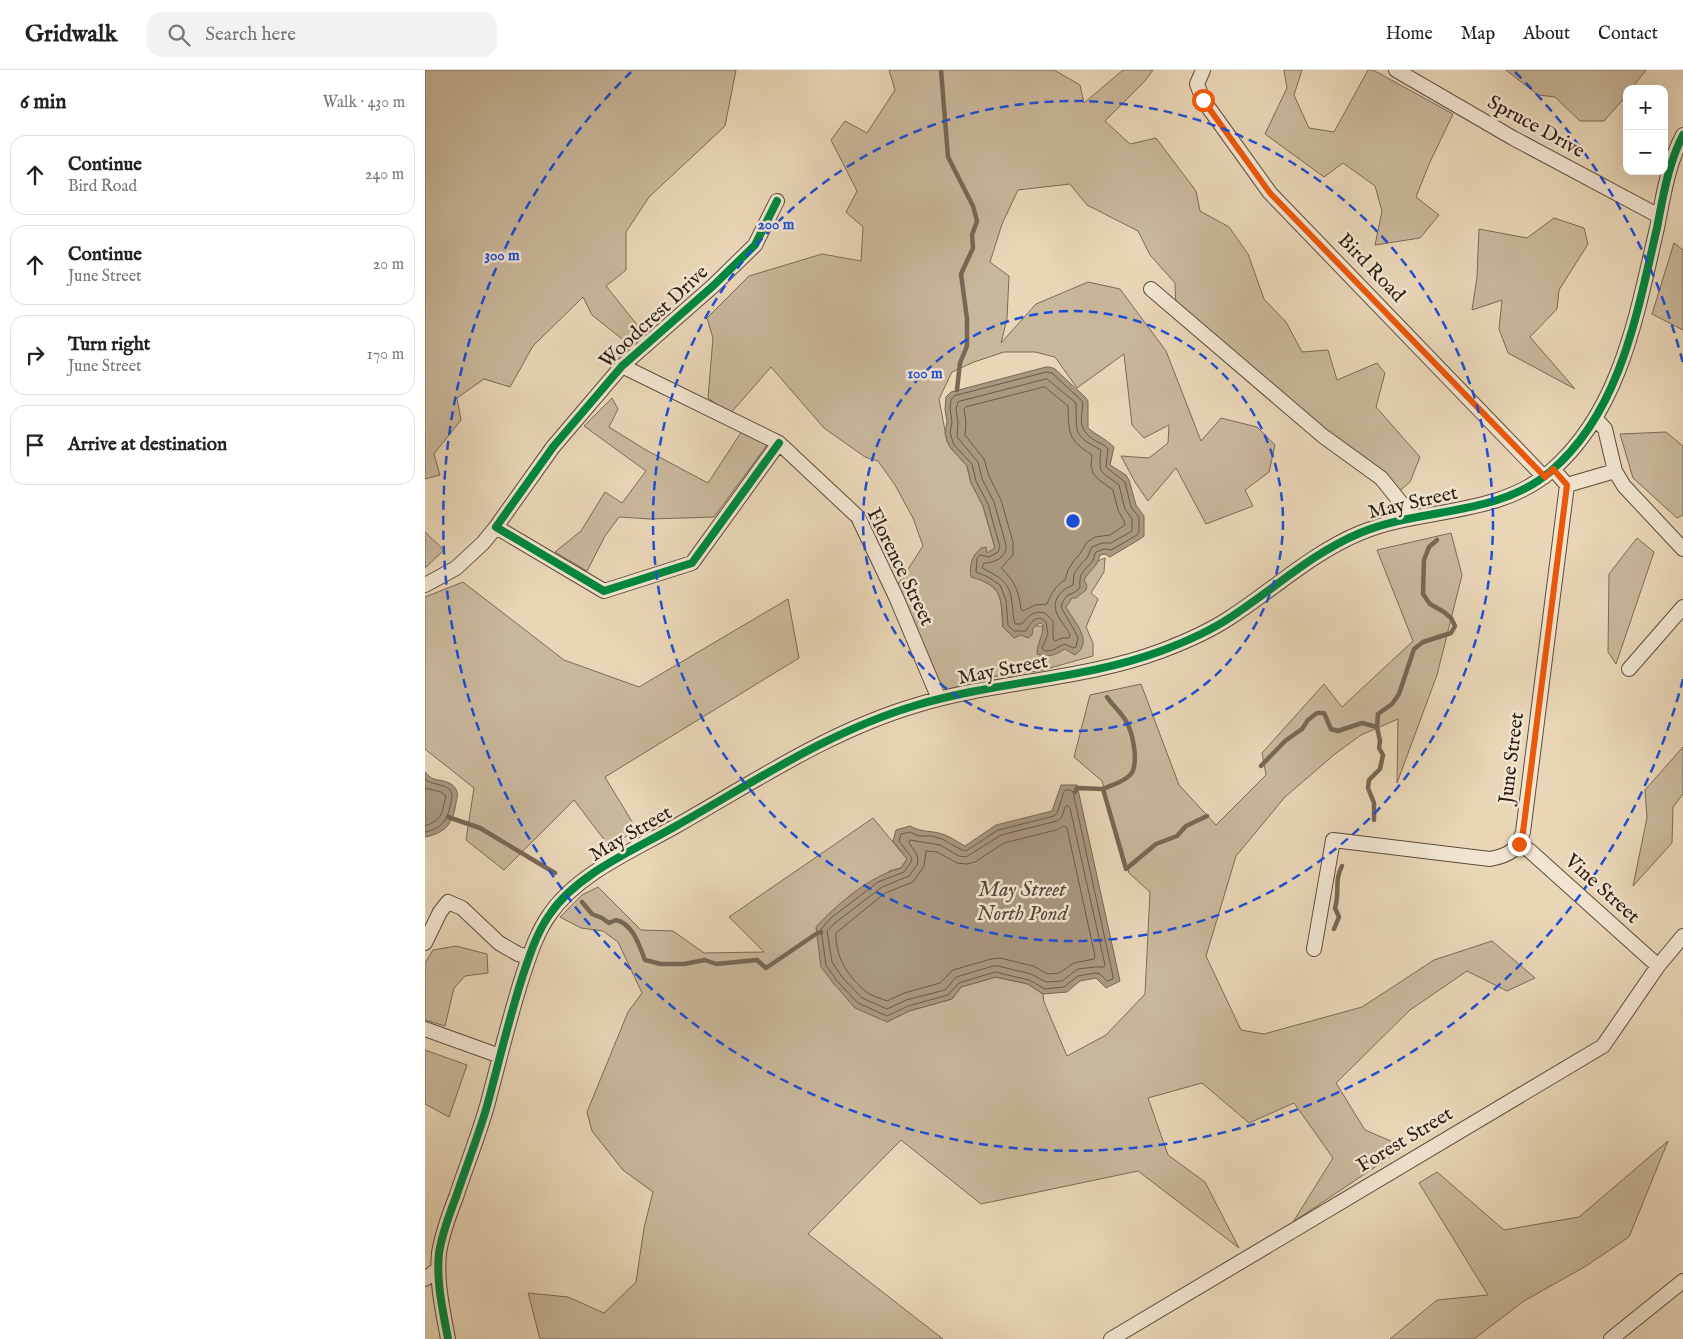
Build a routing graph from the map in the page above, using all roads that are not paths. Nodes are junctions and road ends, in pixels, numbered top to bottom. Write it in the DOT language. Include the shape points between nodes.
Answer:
graph roads {
  1 [pos="1203,70"];
  2 [pos="1396,70"];
  3 [pos="1683,135"];
  4 [pos="1678,160"];
  5 [pos="777,201"];
  6 [pos="1659,216"];
  7 [pos="1151,288"];
  8 [pos="622,366"];
  9 [pos="1595,418"];
  10 [pos="779,443"];
  11 [pos="1615,471"];
  12 [pos="1549,473"];
  13 [pos="1567,485"];
  14 [pos="1408,518"];
  15 [pos="496,528"];
  16 [pos="1683,549"];
  17 [pos="425,585"];
  18 [pos="1683,607"];
  19 [pos="1629,669"];
  20 [pos="939,699"];
  21 [pos="1519,844"];
  22 [pos="1683,936"];
  23 [pos="425,943"];
  24 [pos="1314,949"];
  25 [pos="529,957"];
  26 [pos="1658,966"];
  27 [pos="425,1029"];
  28 [pos="500,1056"];
  29 [pos="438,1268"];
  30 [pos="425,1278"];
  31 [pos="1683,1281"];
  32 [pos="448,1339"];
  33 [pos="1111,1339"];
  34 [pos="1611,1339"];
  1 -- 12 [label="street, Bird Road" via="1197,84 1203,100 1270,193"];
  2 -- 6 [label="street, Spruce Drive" via="1513,138"];
  3 -- 4 [label="street, May Street"];
  4 -- 6 [label="street, May Street"];
  5 -- 8 [label="street, Woodcrest Drive" via="755,244 713,286"];
  6 -- 9 [label="street, May Street" via="1634,323 1615,380"];
  7 -- 14 [label="street" via="1323,436 1381,478 1402,504"];
  8 -- 10 [label="street, Florence Street"];
  8 -- 15 [label="street, Woodcrest Drive" via="553,446"];
  9 -- 11 [label="street" via="1605,429"];
  9 -- 12 [label="street, May Street" via="1575,446"];
  10 -- 15 [label="street" via="692,563 604,591"];
  10 -- 20 [label="street, Florence Street" via="858,517"];
  11 -- 13 [label="street"];
  11 -- 16 [label="street" via="1624,486"];
  12 -- 13 [label="street"];
  12 -- 14 [label="street, May Street" via="1511,496"];
  13 -- 21 [label="street, June Street"];
  14 -- 20 [label="street, May Street" via="1376,526 1339,542 1226,620 1162,650 1098,668"];
  15 -- 17 [label="street, Woodcrest Drive" via="456,568"];
  18 -- 19 [label="street"];
  20 -- 25 [label="street, May Street" via="882,716 839,734 601,868 563,897 549,914"];
  21 -- 24 [label="street" via="1511,853 1490,859 1333,840"];
  21 -- 26 [label="street, Vine Street"];
  22 -- 26 [label="street, Forest Street"];
  23 -- 25 [label="street" via="448,902 462,908 499,943"];
  25 -- 28 [label="street, May Street"];
  26 -- 33 [label="street, Forest Street" via="1603,1046"];
  27 -- 28 [label="street"];
  28 -- 29 [label="street, May Street" via="441,1239"];
  29 -- 30 [label="street"];
  29 -- 32 [label="street, May Street"];
  31 -- 34 [label="street"];
}
